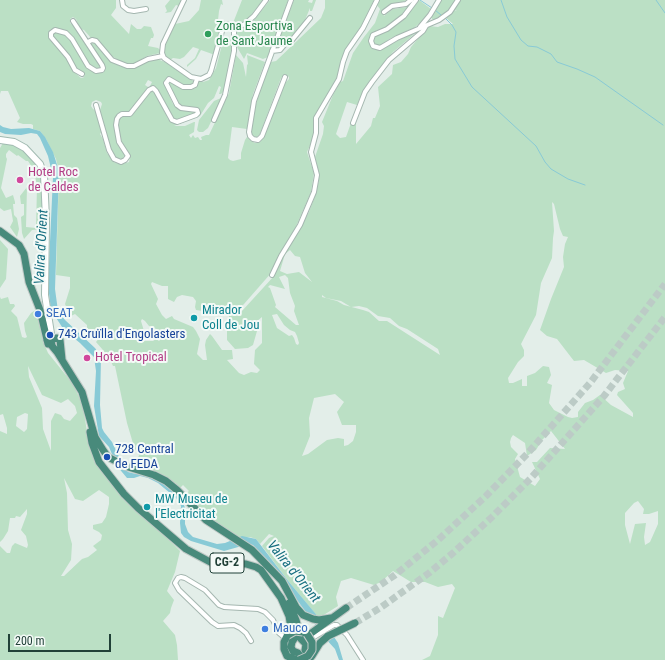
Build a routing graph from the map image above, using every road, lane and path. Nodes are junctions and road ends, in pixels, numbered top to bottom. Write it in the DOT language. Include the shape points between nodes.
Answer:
graph roads {
  1 [pos="122,0"];
  2 [pos="184,0"];
  3 [pos="266,0"];
  4 [pos="291,0"];
  5 [pos="377,0"];
  6 [pos="414,0"];
  7 [pos="439,0"];
  8 [pos="458,0"];
  9 [pos="146,9"];
  10 [pos="384,12"];
  11 [pos="430,16"];
  12 [pos="310,18"];
  13 [pos="73,21"];
  14 [pos="433,23"];
  15 [pos="230,25"];
  16 [pos="426,25"];
  17 [pos="419,28"];
  18 [pos="88,42"];
  19 [pos="272,51"];
  20 [pos="163,56"];
  21 [pos="82,74"];
  22 [pos="285,77"];
  23 [pos="198,79"];
  24 [pos="96,105"];
  25 [pos="214,120"];
  26 [pos="353,123"];
  27 [pos="0,140"];
  28 [pos="0,231"];
  29 [pos="0,236"];
  30 [pos="26,268"];
  31 [pos="272,275"];
  32 [pos="53,342"];
  33 [pos="87,407"];
  34 [pos="252,550"];
  35 [pos="192,553"];
  36 [pos="271,574"];
  37 [pos="296,608"];
  38 [pos="346,608"];
  39 [pos="331,618"];
  40 [pos="356,623"];
  41 [pos="287,636"];
  42 [pos="328,636"];
  43 [pos="251,641"];
  44 [pos="306,648"];
  45 [pos="298,658"];
  46 [pos="363,660"];
  1 -- 9 [label="street" via="123,6 128,10"];
  2 -- 20 [label="street" via="163,44"];
  3 -- 15 [label="street" via="249,21 240,26"];
  4 -- 19 [label="street"];
  5 -- 31 [label="street" via="343,62 339,78 316,118 316,133 311,152 316,175 314,192 300,225"];
  6 -- 10 [label="street" via="392,6"];
  6 -- 17 [label="street" via="404,16 373,35 371,44 380,48"];
  7 -- 11 [label="street"];
  8 -- 14 [label="street" via="444,17"];
  11 -- 14 [label="street"];
  11 -- 17 [label="street"];
  12 -- 19 [label="street" via="292,40 280,50"];
  13 -- 18 [label="street"];
  14 -- 16 [label="street"];
  15 -- 23 [label="street" via="223,26 211,71 205,78"];
  15 -- 25 [label="street" via="234,30 234,51 225,95"];
  16 -- 17 [label="street"];
  16 -- 26 [label="street" via="423,31 390,60 372,82"];
  18 -- 20 [label="street" via="96,41 112,60 123,66 134,66 148,59"];
  18 -- 21 [label="street" via="102,65 100,71 88,66 66,33 55,30 50,35 75,70"];
  19 -- 22 [label="street" via="254,101 249,134 252,139 258,140 262,136"];
  20 -- 23 [label="street" via="191,77"];
  23 -- 24 [label="street" via="195,85 190,87 183,87 169,78 166,83 177,105 197,110 196,114 177,122 172,120 153,88 130,114 119,116 116,125 119,142 128,156 121,162 114,159 109,150"];
  27 -- 32 [label="main road" via="20,144 35,157 43,169 46,205 45,295"];
  28 -- 30 [label="highway, CG-2" via="13,239 22,249"];
  29 -- 30 [label="highway, CG-2" via="20,252"];
  30 -- 32 [label="highway, CG-2"];
  32 -- 33 [label="highway, CG-2" via="82,392"];
  33 -- 34 [label="highway, CG-2" via="98,442 113,461 166,481 206,520"];
  33 -- 35 [label="highway, CG-2" via="92,443 103,468 138,508"];
  34 -- 36 [label="highway"];
  34 -- 37 [label="highway, CG-2" via="277,575"];
  35 -- 36 [label="highway" via="212,560 242,560 255,563"];
  35 -- 41 [label="highway, CG-2" via="212,563 252,565 263,572 287,611 291,625"];
  36 -- 44 [label="highway" via="289,602"];
  37 -- 39 [label="highway" via="303,616 313,620"];
  37 -- 44 [label="highway, CG-2"];
  38 -- 39 [label="highway"];
  39 -- 44 [label="highway" via="312,632"];
  40 -- 42 [label="highway, bridge"];
  41 -- 43 [label="street" via="279,633 273,620 265,612 258,609 224,607 205,590 185,578 181,577 175,582 179,590 212,622 218,626 234,625 246,632"];
  41 -- 44 [label="highway, bridge" via="295,631"];
  41 -- 45 [label="highway, CG-2" via="283,646 285,653 290,658"];
  42 -- 44 [label="highway"];
  42 -- 44 [label="highway" via="316,648"];
  44 -- 45 [label="highway, bridge"];
  44 -- 45 [label="highway" via="292,642 291,648"];
  44 -- 46 [label="street" via="319,634 334,625 340,627 347,635"];
}
